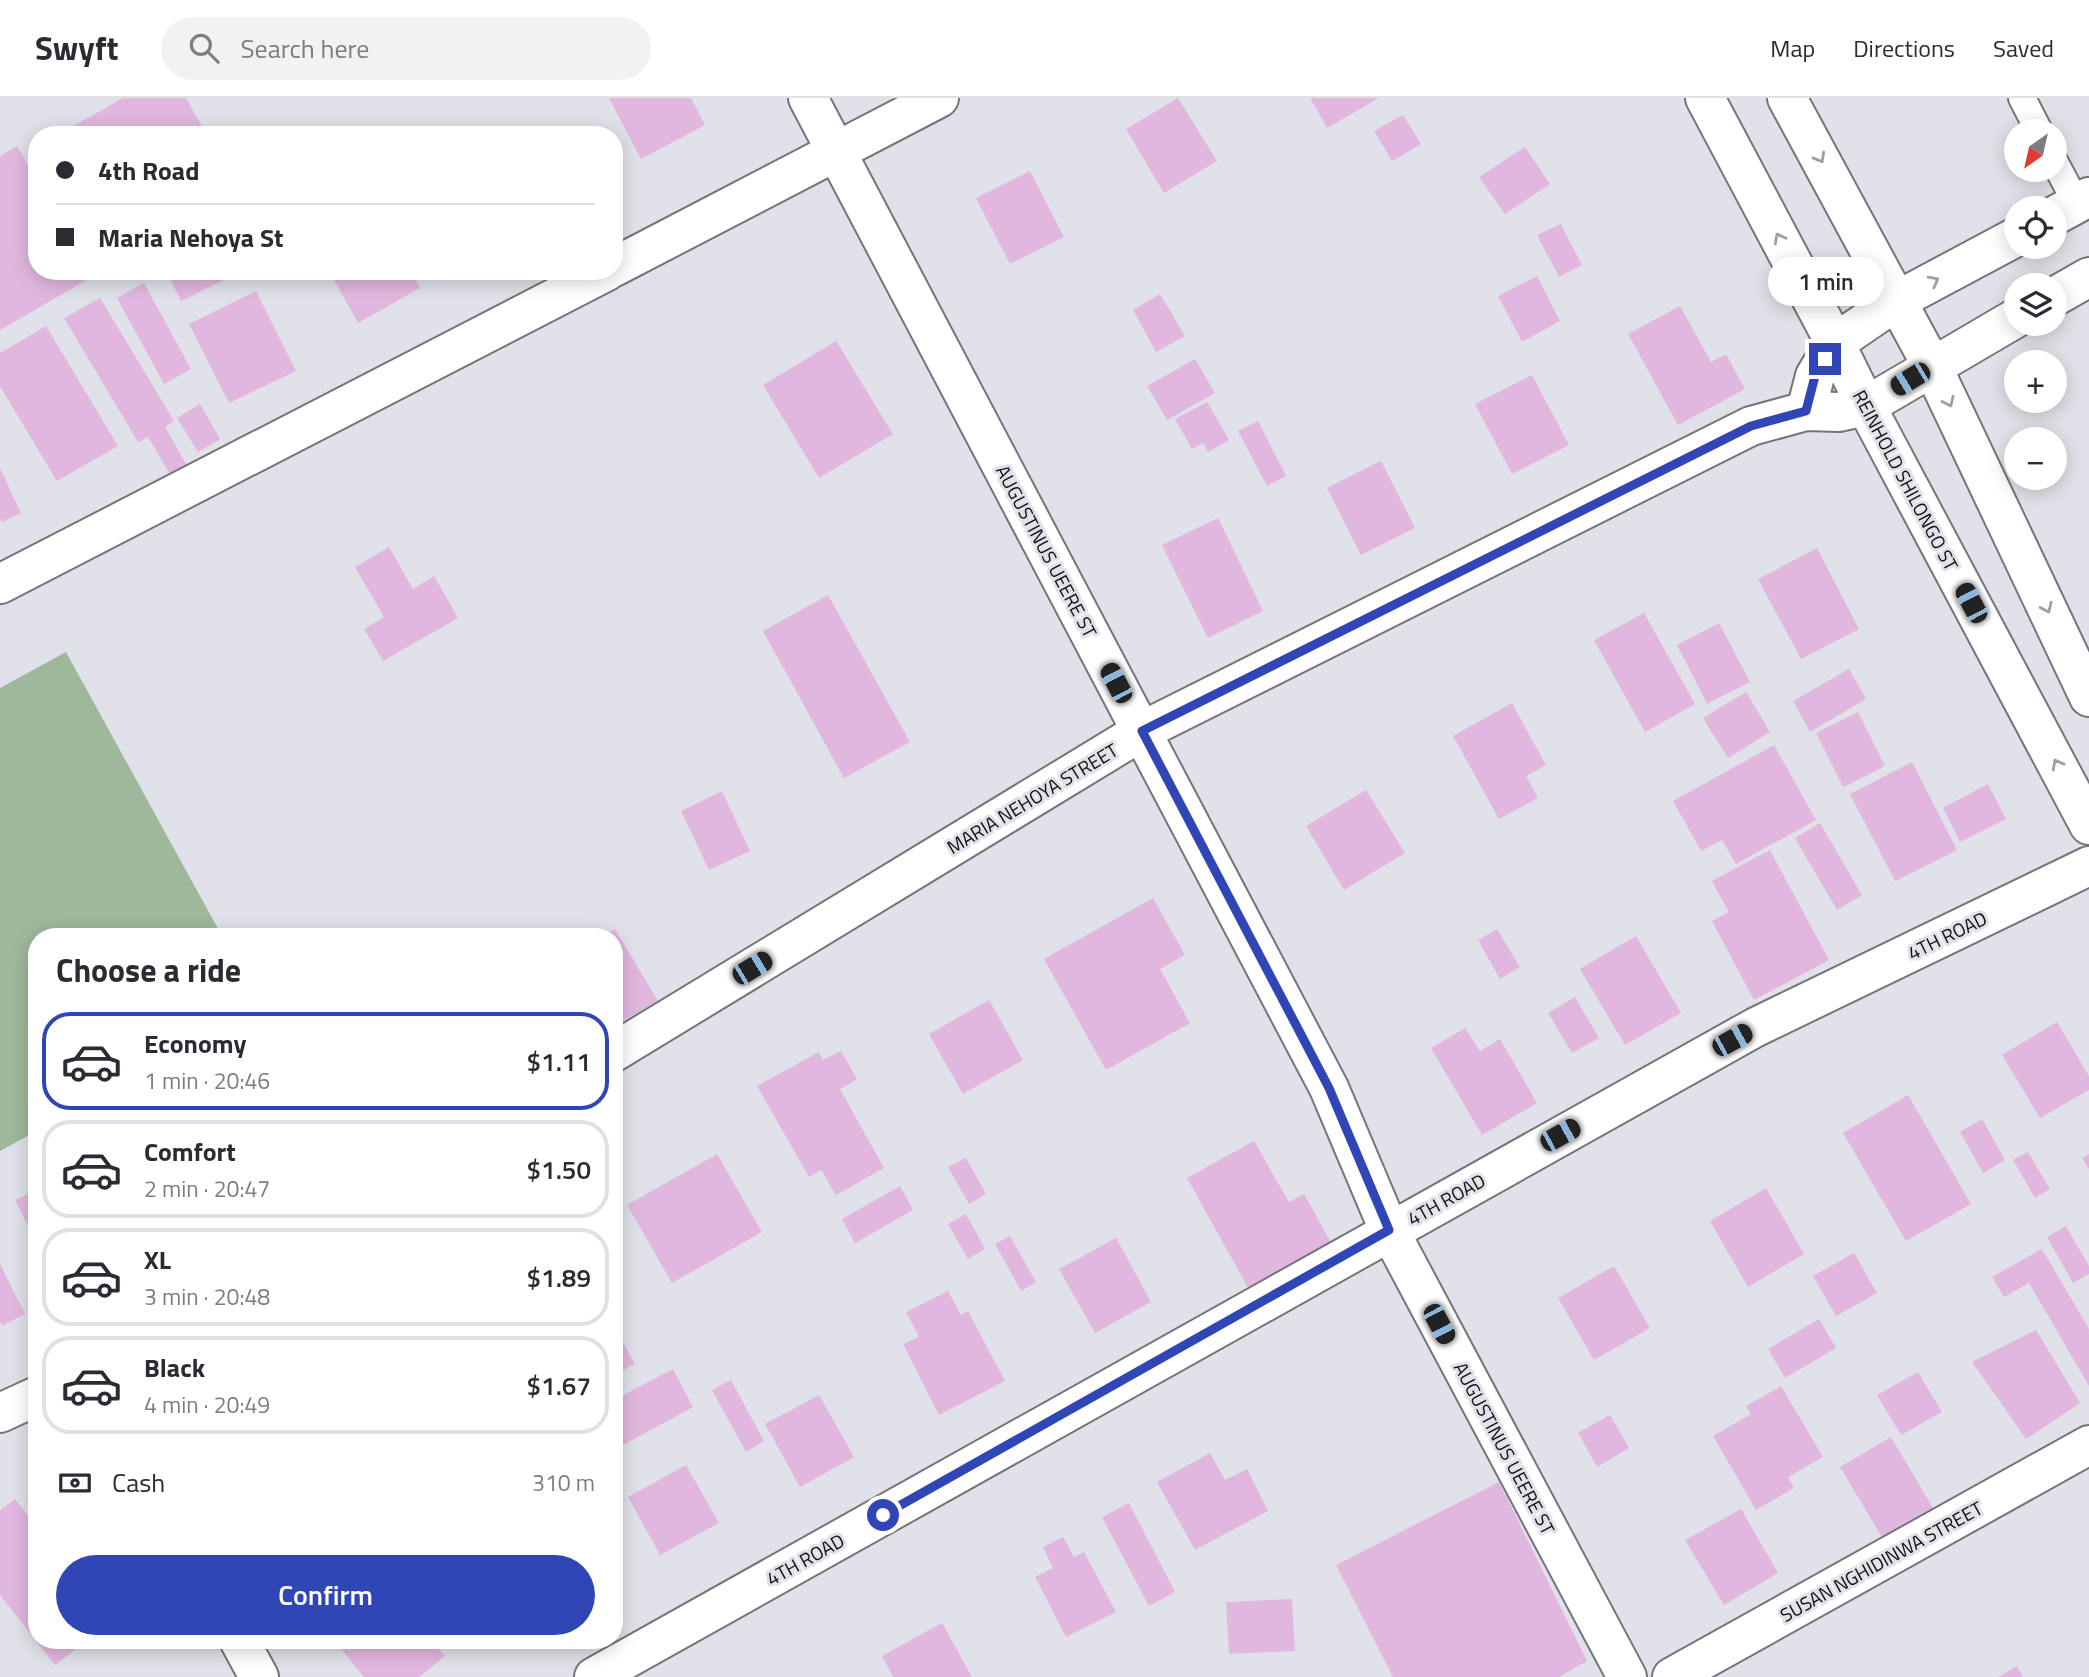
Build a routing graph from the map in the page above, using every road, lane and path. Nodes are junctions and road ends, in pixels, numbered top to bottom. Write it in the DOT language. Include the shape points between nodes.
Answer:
graph roads {
  1 [pos="808,98"];
  2 [pos="939,98"];
  3 [pos="1705,98"];
  4 [pos="1787,98"];
  5 [pos="2022,98"];
  6 [pos="2033,119"];
  7 [pos="838,152"];
  8 [pos="2063,182"];
  9 [pos="2073,206"];
  10 [pos="2004,243"];
  11 [pos="623,262"];
  12 [pos="2089,277"];
  13 [pos="590,280"];
  14 [pos="2067,290"];
  15 [pos="1898,300"];
  16 [pos="2004,325"];
  17 [pos="1835,343"];
  18 [pos="1932,366"];
  19 [pos="1866,406"];
  20 [pos="1806,411"];
  21 [pos="0,584"];
  22 [pos="2089,697"];
  23 [pos="1142,731"];
  24 [pos="2089,825"];
  25 [pos="2089,866"];
  26 [pos="623,1047"];
  27 [pos="1389,1230"];
  28 [pos="28,1400"];
  29 [pos="0,1413"];
  30 [pos="2089,1445"];
  31 [pos="244,1649"];
  32 [pos="260,1677"];
  33 [pos="594,1677"];
  34 [pos="1627,1677"];
  35 [pos="1672,1677"];
  1 -- 7 [label="street, AUGUSTINUS UEERE ST"];
  2 -- 7 [label="street"];
  17 -- 3 [label="street, REINHOLD SHILONGO ST, one-way"];
  4 -- 15 [label="street, one-way"];
  5 -- 6 [label="lane"];
  7 -- 11 [label="street"];
  7 -- 23 [label="street, AUGUSTINUS UEERE ST"];
  8 -- 9 [label="lane"];
  15 -- 10 [label="street, one-way"];
  12 -- 14 [label="street"];
  13 -- 21 [label="street"];
  15 -- 17 [label="street"];
  15 -- 18 [label="street"];
  16 -- 18 [label="street"];
  17 -- 19 [label="street, REINHOLD SHILONGO ST"];
  17 -- 20 [label="street" via="1815,376"];
  18 -- 19 [label="street"];
  18 -- 22 [label="street, one-way"];
  19 -- 20 [label="street, MARIA NEHOYA STREET" via="1839,412"];
  24 -- 19 [label="street, REINHOLD SHILONGO ST, one-way"];
  20 -- 23 [label="street, MARIA NEHOYA STREET" via="1751,426"];
  23 -- 26 [label="street, MARIA NEHOYA STREET"];
  23 -- 27 [label="street, AUGUSTINUS UEERE ST" via="1329,1088"];
  25 -- 27 [label="street, 4TH ROAD" via="1756,1027"];
  27 -- 33 [label="street, 4TH ROAD"];
  27 -- 34 [label="street, AUGUSTINUS UEERE ST"];
  28 -- 29 [label="street"];
  30 -- 35 [label="street, SUSAN NGHIDINWA STREET"];
  31 -- 32 [label="street"];
}
